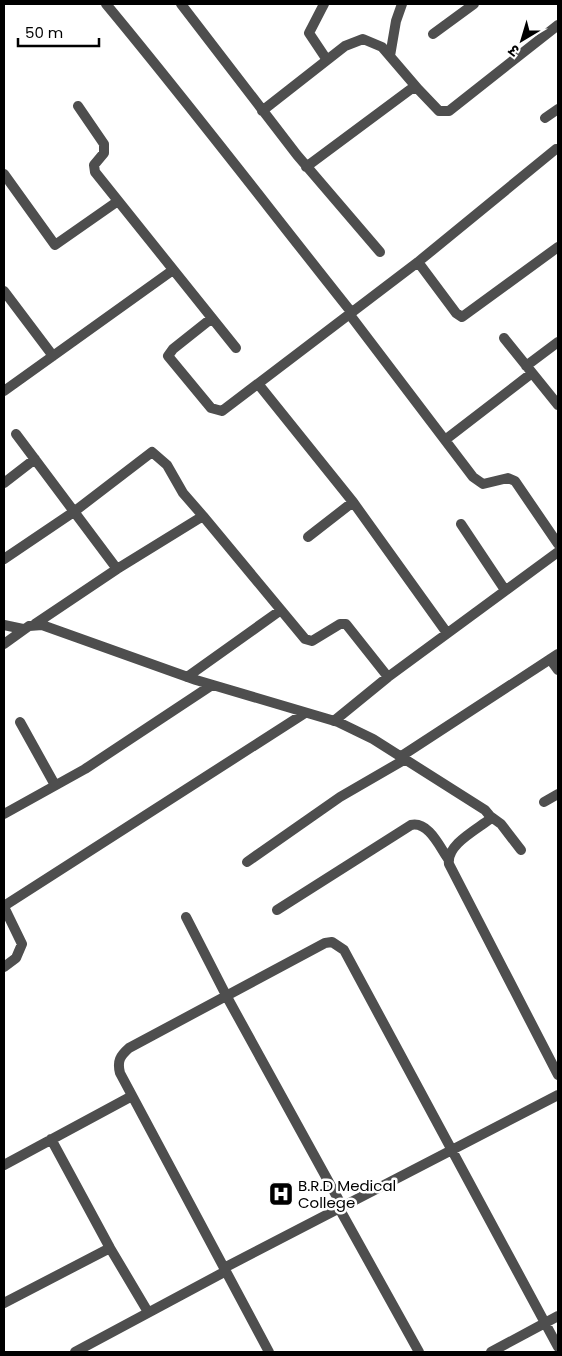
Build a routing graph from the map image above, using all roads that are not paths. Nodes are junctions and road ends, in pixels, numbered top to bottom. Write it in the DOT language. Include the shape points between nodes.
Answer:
graph roads {
  1 [pos="106,4"];
  2 [pos="181,4"];
  3 [pos="324,4"];
  4 [pos="402,4"];
  5 [pos="474,4"];
  6 [pos="558,25"];
  7 [pos="433,34"];
  8 [pos="390,56"];
  9 [pos="327,60"];
  10 [pos="418,89"];
  11 [pos="78,106"];
  12 [pos="558,109"];
  13 [pos="262,110"];
  14 [pos="545,118"];
  15 [pos="556,149"];
  16 [pos="306,167"];
  17 [pos="4,174"];
  18 [pos="118,201"];
  19 [pos="558,247"];
  20 [pos="380,252"];
  21 [pos="418,262"];
  22 [pos="173,270"];
  23 [pos="4,291"];
  24 [pos="351,314"];
  25 [pos="212,318"];
  26 [pos="504,338"];
  27 [pos="558,342"];
  28 [pos="236,348"];
  29 [pos="53,356"];
  30 [pos="529,370"];
  31 [pos="259,385"];
  32 [pos="4,391"];
  33 [pos="558,405"];
  34 [pos="16,434"];
  35 [pos="445,440"];
  36 [pos="35,459"];
  37 [pos="4,483"];
  38 [pos="353,502"];
  39 [pos="75,511"];
  40 [pos="203,516"];
  41 [pos="461,524"];
  42 [pos="308,537"];
  43 [pos="558,544"];
  44 [pos="558,552"];
  45 [pos="4,559"];
  46 [pos="117,569"];
  47 [pos="505,590"];
  48 [pos="281,610"];
  49 [pos="35,624"];
  50 [pos="4,625"];
  51 [pos="23,630"];
  52 [pos="447,633"];
  53 [pos="4,644"];
  54 [pos="554,656"];
  55 [pos="558,670"];
  56 [pos="187,677"];
  57 [pos="388,677"];
  58 [pos="212,685"];
  59 [pos="306,713"];
  60 [pos="334,721"];
  61 [pos="20,722"];
  62 [pos="402,758"];
  63 [pos="55,785"];
  64 [pos="558,794"];
  65 [pos="544,802"];
  66 [pos="4,814"];
  67 [pos="490,816"];
  68 [pos="521,850"];
  69 [pos="449,860"];
  70 [pos="247,862"];
  71 [pos="4,907"];
  72 [pos="277,910"];
  73 [pos="186,917"];
  74 [pos="4,967"];
  75 [pos="227,997"];
  76 [pos="558,1075"];
  77 [pos="558,1095"];
  78 [pos="132,1096"];
  79 [pos="51,1139"];
  80 [pos="452,1148"];
  81 [pos="4,1165"];
  82 [pos="341,1207"];
  83 [pos="110,1248"];
  84 [pos="225,1270"];
  85 [pos="4,1303"];
  86 [pos="148,1312"];
  87 [pos="558,1316"];
  88 [pos="546,1323"];
  89 [pos="558,1347"];
  90 [pos="75,1352"];
  91 [pos="269,1352"];
  92 [pos="419,1352"];
  93 [pos="491,1352"];
  1 -- 24 [label="street" via="190,104 223,152"];
  2 -- 13 [label="street"];
  3 -- 9 [label="street" via="308,33"];
  4 -- 8 [label="street"];
  5 -- 7 [label="street"];
  6 -- 10 [label="street" via="449,111 439,111"];
  8 -- 9 [label="street" via="382,47 363,39 345,46"];
  8 -- 10 [label="street"];
  9 -- 13 [label="street"];
  10 -- 16 [label="street" via="411,89"];
  11 -- 18 [label="street" via="104,144 104,153 94,164 94,172"];
  12 -- 14 [label="street"];
  13 -- 16 [label="street"];
  15 -- 21 [label="street"];
  16 -- 20 [label="street"];
  17 -- 18 [label="street" via="56,245"];
  18 -- 22 [label="street"];
  19 -- 21 [label="street" via="462,317"];
  21 -- 24 [label="street"];
  22 -- 25 [label="street"];
  22 -- 29 [label="street"];
  23 -- 29 [label="street"];
  24 -- 31 [label="street"];
  24 -- 35 [label="street"];
  25 -- 28 [label="street"];
  25 -- 31 [label="street" via="173,348 169,360 217,412 228,409"];
  26 -- 30 [label="street"];
  27 -- 30 [label="street"];
  29 -- 32 [label="street"];
  30 -- 33 [label="street"];
  30 -- 35 [label="street"];
  31 -- 38 [label="street"];
  34 -- 36 [label="street"];
  35 -- 43 [label="street" via="478,482 490,484 508,478 515,481"];
  36 -- 37 [label="street"];
  36 -- 39 [label="street"];
  38 -- 42 [label="street"];
  38 -- 52 [label="street"];
  39 -- 40 [label="street" via="152,452 167,465 183,493"];
  39 -- 45 [label="street"];
  39 -- 46 [label="street"];
  40 -- 46 [label="street"];
  40 -- 48 [label="street"];
  41 -- 47 [label="street"];
  44 -- 47 [label="street"];
  46 -- 49 [label="street"];
  47 -- 52 [label="street"];
  48 -- 56 [label="street"];
  48 -- 57 [label="street" via="308,641 346,624"];
  49 -- 51 [label="street"];
  49 -- 56 [label="street"];
  50 -- 51 [label="street"];
  51 -- 53 [label="street"];
  52 -- 57 [label="street"];
  54 -- 55 [label="street"];
  54 -- 62 [label="street"];
  56 -- 58 [label="street"];
  57 -- 60 [label="street"];
  58 -- 59 [label="street"];
  58 -- 63 [label="street" via="95,763"];
  59 -- 60 [label="street"];
  59 -- 71 [label="street"];
  60 -- 62 [label="street"];
  61 -- 63 [label="street"];
  62 -- 67 [label="street"];
  62 -- 70 [label="street" via="340,796"];
  63 -- 66 [label="street"];
  64 -- 65 [label="street"];
  67 -- 68 [label="street"];
  67 -- 69 [label="street" via="452,848"];
  69 -- 72 [label="street" via="428,830 411,825"];
  69 -- 76 [label="street"];
  71 -- 74 [label="street" via="22,944 16,958"];
  73 -- 75 [label="street"];
  75 -- 78 [label="street" via="119,1058 118,1065"];
  75 -- 80 [label="street" via="325,943 339,945"];
  75 -- 82 [label="street"];
  77 -- 80 [label="street"];
  78 -- 79 [label="street"];
  78 -- 84 [label="street"];
  79 -- 81 [label="street"];
  79 -- 83 [label="street"];
  80 -- 82 [label="street"];
  80 -- 88 [label="street"];
  82 -- 84 [label="street"];
  82 -- 92 [label="street"];
  83 -- 85 [label="street"];
  83 -- 86 [label="street"];
  84 -- 86 [label="street"];
  84 -- 91 [label="street"];
  86 -- 90 [label="street"];
  87 -- 88 [label="street"];
  88 -- 89 [label="street"];
  88 -- 93 [label="street"];
}
